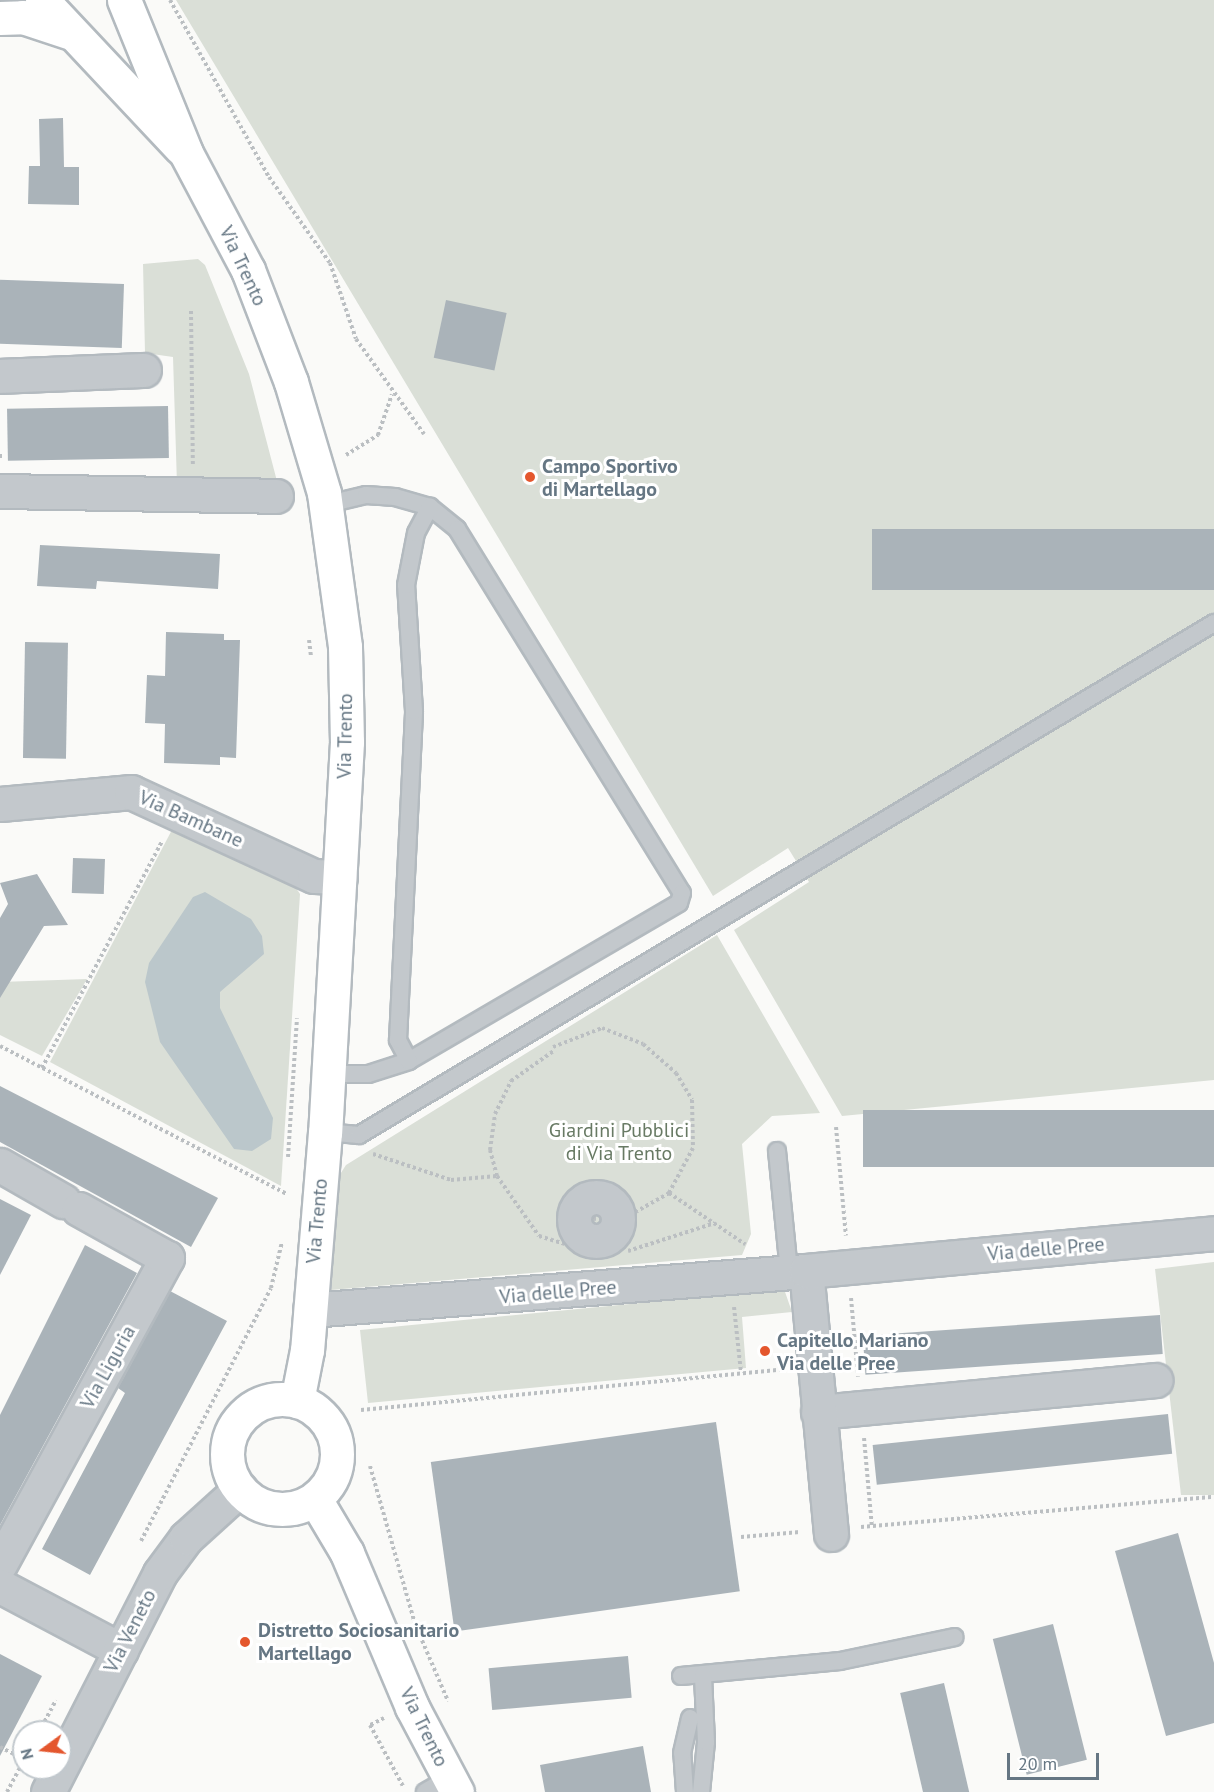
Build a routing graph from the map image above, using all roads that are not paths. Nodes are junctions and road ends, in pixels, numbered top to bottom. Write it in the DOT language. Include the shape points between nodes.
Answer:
graph roads {
  1 [pos="42,0"];
  2 [pos="124,0"];
  3 [pos="0,18"];
  4 [pos="68,32"];
  5 [pos="186,153"];
  6 [pos="144,370"];
  7 [pos="0,376"];
  8 [pos="0,492"];
  9 [pos="276,496"];
  10 [pos="324,504"];
  11 [pos="430,507"];
  12 [pos="1214,623"];
  13 [pos="0,804"];
  14 [pos="340,877"];
  15 [pos="409,1061"];
  16 [pos="328,1074"];
  17 [pos="325,1132"];
  18 [pos="777,1151"];
  19 [pos="0,1165"];
  20 [pos="1214,1233"];
  21 [pos="797,1272"];
  22 [pos="310,1310"];
  23 [pos="1155,1380"];
  24 [pos="297,1401"];
  25 [pos="818,1412"];
  26 [pos="240,1489"];
  27 [pos="315,1499"];
  28 [pos="830,1532"];
  29 [pos="0,1564"];
  30 [pos="0,1586"];
  31 [pos="955,1637"];
  32 [pos="121,1650"];
  33 [pos="702,1674"];
  34 [pos="681,1676"];
  35 [pos="690,1718"];
  36 [pos="444,1787"];
  37 [pos="48,1792"];
  38 [pos="685,1792"];
  39 [pos="701,1792"];
  1 -- 4 [label="street"];
  2 -- 5 [label="street, Via Trento" via="169,101"];
  3 -- 4 [label="street" via="23,17"];
  4 -- 5 [label="street"];
  5 -- 10 [label="street, Via Trento" via="265,312 316,462"];
  6 -- 7 [label="street"];
  8 -- 9 [label="street"];
  10 -- 11 [label="lane" via="366,495"];
  10 -- 14 [label="street, Via Trento" via="345,647"];
  11 -- 15 [label="lane" via="416,533 406,585 414,711 398,1041"];
  11 -- 15 [label="lane" via="477,555 682,893 679,903"];
  12 -- 17 [label="lane" via="358,1135"];
  13 -- 14 [label="street, Via Bambane" via="131,792 314,876"];
  14 -- 16 [label="street, Via Trento"];
  15 -- 16 [label="lane" via="368,1074"];
  16 -- 17 [label="street, Via Trento"];
  17 -- 22 [label="street, Via Trento"];
  18 -- 21 [label="lane"];
  19 -- 29 [label="street, Via Liguria" via="167,1258"];
  20 -- 21 [label="street, Via delle Pree"];
  21 -- 22 [label="street, Via delle Pree" via="331,1313"];
  21 -- 25 [label="street"];
  22 -- 24 [label="street, Via Trento"];
  23 -- 25 [label="street"];
  24 -- 26 [label="street" via="263,1402 236,1424 227,1457"];
  24 -- 27 [label="street" via="321,1415 336,1445 332,1478"];
  25 -- 28 [label="street"];
  26 -- 27 [label="street" via="271,1509 298,1508"];
  26 -- 32 [label="street, Via Veneto" via="186,1538 160,1572"];
  27 -- 36 [label="street, Via Trento" via="347,1553"];
  30 -- 32 [label="street"];
  31 -- 33 [label="lane" via="840,1662"];
  32 -- 37 [label="street, Via Veneto"];
  33 -- 34 [label="lane"];
  33 -- 39 [label="lane" via="706,1742"];
  35 -- 38 [label="lane" via="682,1754"];
}
